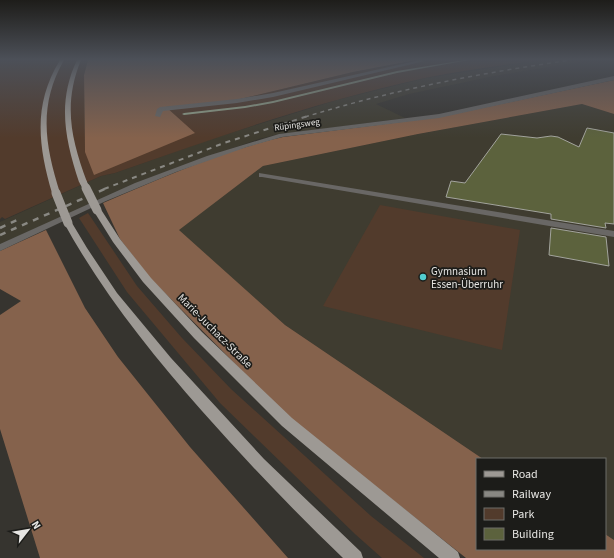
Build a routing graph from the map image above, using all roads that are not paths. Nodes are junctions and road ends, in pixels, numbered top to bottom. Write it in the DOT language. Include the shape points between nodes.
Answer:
graph roads {
  1 [pos="49,86"];
  2 [pos="68,86"];
  3 [pos="310,86"];
  4 [pos="577,86"];
  5 [pos="158,116"];
  6 [pos="262,175"];
  7 [pos="614,234"];
  8 [pos="0,248"];
  9 [pos="355,558"];
  10 [pos="452,558"];
  1 -- 9 [label="main road, bridge" via="42,116 48,169 68,223 85,254 109,290 162,358 249,454"];
  2 -- 10 [label="main road, Marie-Juchacz-Straße, bridge" via="66,112 69,138 83,182 116,240 146,280 286,422"];
  3 -- 5 [label="street" via="237,101 160,109"];
  4 -- 8 [label="street, Rüpingsweg" via="439,116 282,135 165,174"];
  6 -- 7 [label="street"];
}
